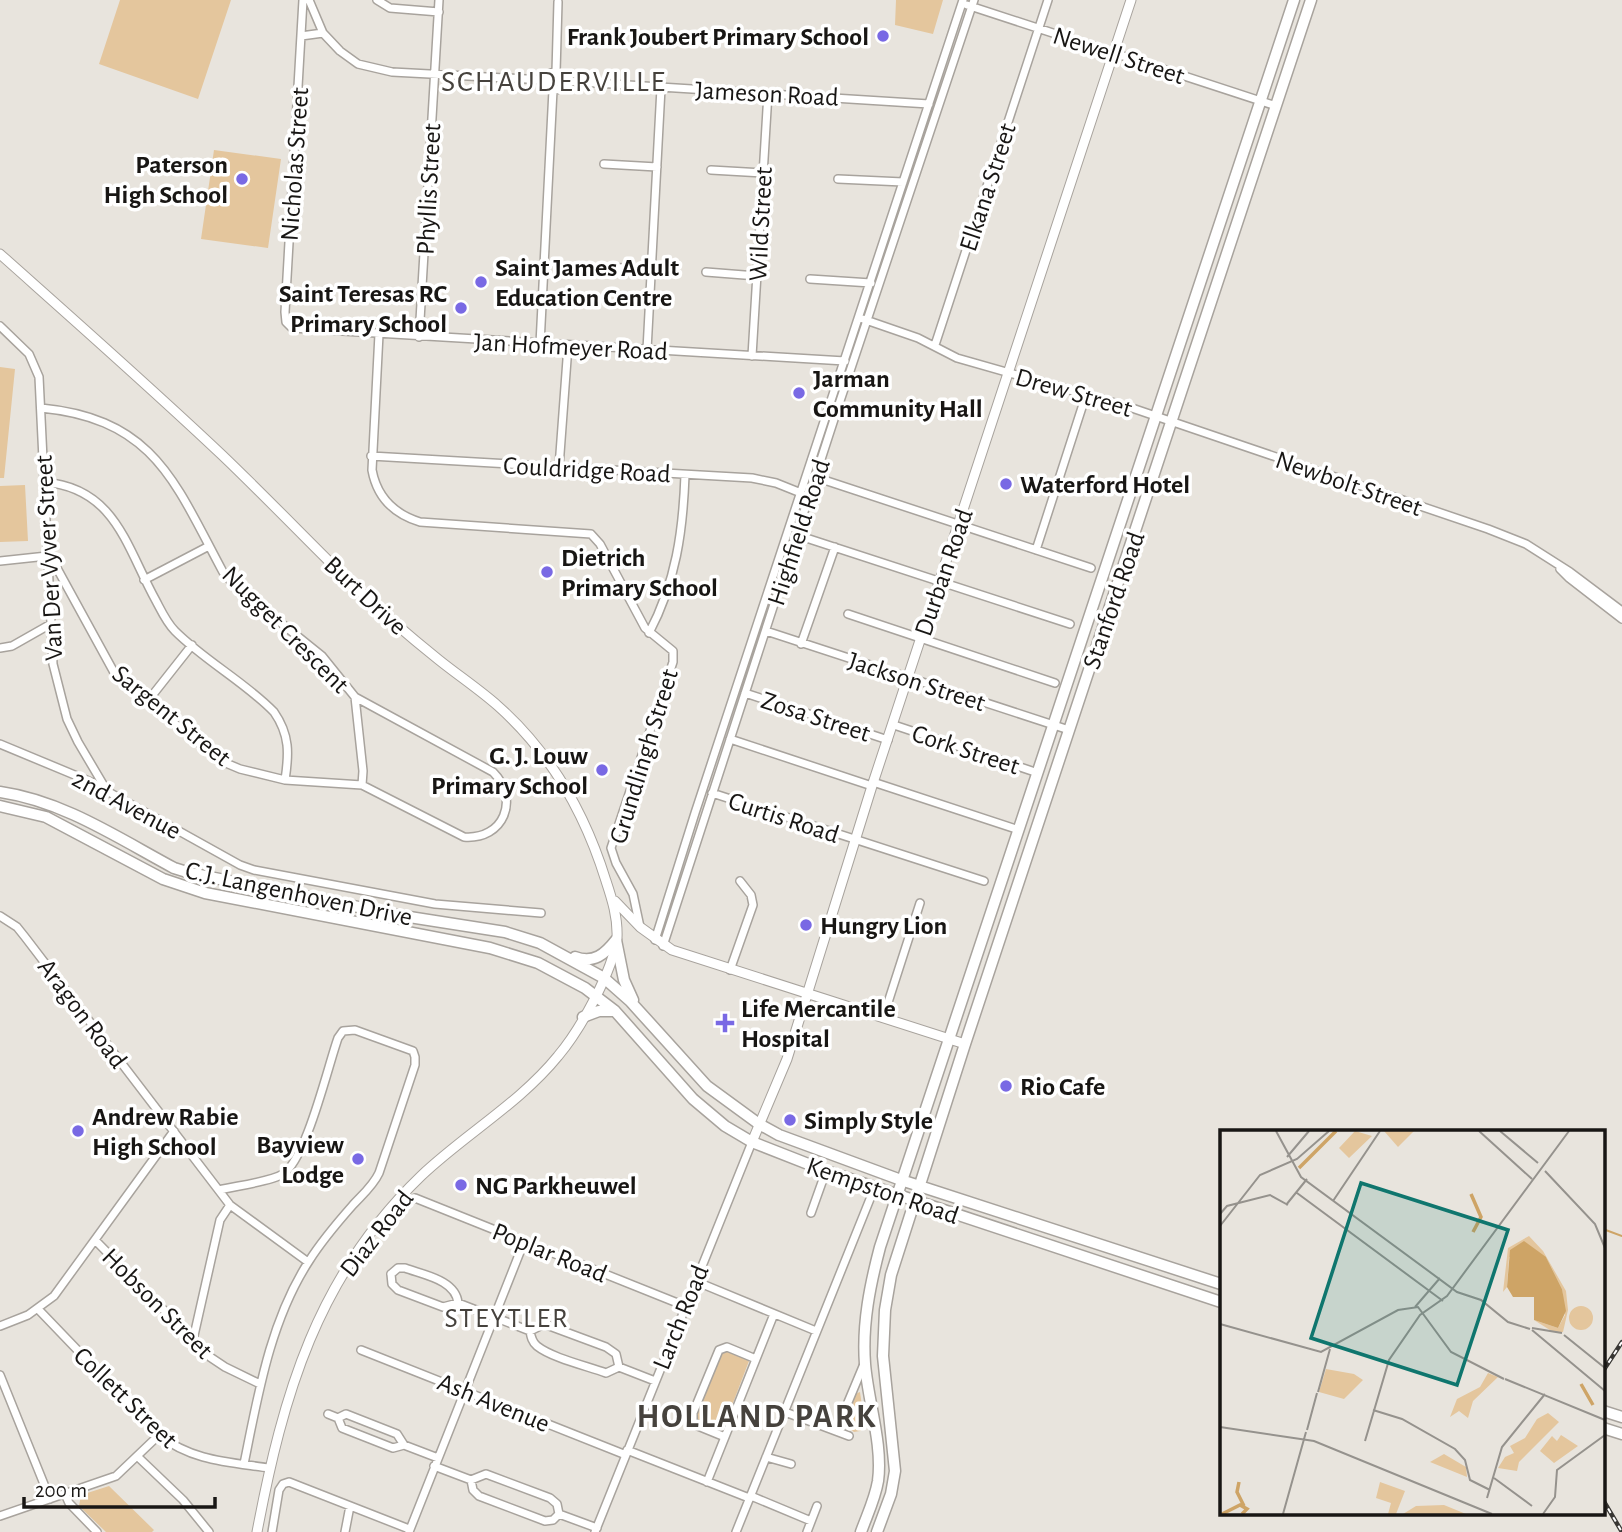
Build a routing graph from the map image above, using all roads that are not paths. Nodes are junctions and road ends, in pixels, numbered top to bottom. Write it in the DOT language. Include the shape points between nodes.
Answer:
graph roads {
  1 [pos="303,0"];
  2 [pos="309,0"];
  3 [pos="377,0"];
  4 [pos="439,0"];
  5 [pos="1048,0"];
  6 [pos="1131,0"];
  7 [pos="1294,0"];
  8 [pos="1311,0"];
  9 [pos="558,2"];
  10 [pos="963,2"];
  11 [pos="973,3"];
  12 [pos="439,12"];
  13 [pos="1039,29"];
  14 [pos="323,33"];
  15 [pos="302,37"];
  16 [pos="1114,53"];
  17 [pos="556,72"];
  18 [pos="436,75"];
  19 [pos="545,80"];
  20 [pos="564,81"];
  21 [pos="661,88"];
  22 [pos="553,90"];
  23 [pos="768,93"];
  24 [pos="1260,101"];
  25 [pos="929,104"];
  26 [pos="1276,106"];
  27 [pos="604,164"];
  28 [pos="657,167"];
  29 [pos="711,170"];
  30 [pos="763,173"];
  31 [pos="838,179"];
  32 [pos="903,182"];
  33 [pos="0,254"];
  34 [pos="599,267"];
  35 [pos="651,269"];
  36 [pos="706,272"];
  37 [pos="757,276"];
  38 [pos="810,279"];
  39 [pos="871,283"];
  40 [pos="863,319"];
  41 [pos="0,326"];
  42 [pos="289,326"];
  43 [pos="379,334"];
  44 [pos="419,337"];
  45 [pos="540,344"];
  46 [pos="935,345"];
  47 [pos="568,346"];
  48 [pos="647,350"];
  49 [pos="752,356"];
  50 [pos="843,361"];
  51 [pos="853,362"];
  52 [pos="1008,372"];
  53 [pos="1086,395"];
  54 [pos="41,408"];
  55 [pos="1157,417"];
  56 [pos="1171,423"];
  57 [pos="371,456"];
  58 [pos="559,467"];
  59 [pos="685,475"];
  60 [pos="815,477"];
  61 [pos="44,482"];
  62 [pos="800,493"];
  63 [pos="959,525"];
  64 [pos="797,535"];
  65 [pos="209,547"];
  66 [pos="835,547"];
  67 [pos="1036,550"];
  68 [pos="47,556"];
  69 [pos="0,561"];
  70 [pos="1558,565"];
  71 [pos="1091,568"];
  72 [pos="144,580"];
  73 [pos="940,582"];
  74 [pos="1622,611"];
  75 [pos="848,614"];
  76 [pos="1622,619"];
  77 [pos="1070,624"];
  78 [pos="49,625"];
  79 [pos="766,631"];
  80 [pos="649,633"];
  81 [pos="920,639"];
  82 [pos="801,644"];
  83 [pos="192,645"];
  84 [pos="0,648"];
  85 [pos="908,678"];
  86 [pos="1055,683"];
  87 [pos="745,692"];
  88 [pos="355,697"];
  89 [pos="147,702"];
  90 [pos="894,725"];
  91 [pos="1053,725"];
  92 [pos="1069,730"];
  93 [pos="730,739"];
  94 [pos="888,740"];
  95 [pos="0,744"];
  96 [pos="1038,773"];
  97 [pos="285,780"];
  98 [pos="872,784"];
  99 [pos="362,785"];
  100 [pos="0,792"];
  101 [pos="108,793"];
  102 [pos="712,793"];
  103 [pos="0,806"];
  104 [pos="504,816"];
  105 [pos="1019,830"];
  106 [pos="855,841"];
  107 [pos="740,881"];
  108 [pos="984,881"];
  109 [pos="612,897"];
  110 [pos="920,903"];
  111 [pos="541,914"];
  112 [pos="0,916"];
  113 [pos="640,927"];
  114 [pos="616,940"];
  115 [pos="659,943"];
  116 [pos="549,947"];
  117 [pos="730,970"];
  118 [pos="604,978"];
  119 [pos="806,994"];
  120 [pos="595,995"];
  121 [pos="615,1011"];
  122 [pos="643,1014"];
  123 [pos="583,1017"];
  124 [pos="883,1018"];
  125 [pos="950,1040"];
  126 [pos="965,1044"];
  127 [pos="759,1124"];
  128 [pos="174,1131"];
  129 [pos="752,1142"];
  130 [pos="826,1171"];
  131 [pos="901,1180"];
  132 [pos="919,1185"];
  133 [pos="880,1189"];
  134 [pos="219,1190"];
  135 [pos="897,1195"];
  136 [pos="415,1198"];
  137 [pos="870,1199"];
  138 [pos="914,1201"];
  139 [pos="230,1205"];
  140 [pos="811,1213"];
  141 [pos="95,1240"];
  142 [pos="524,1242"];
  143 [pos="880,1247"];
  144 [pos="308,1262"];
  145 [pos="695,1281"];
  146 [pos="1220,1284"];
  147 [pos="1220,1302"];
  148 [pos="458,1303"];
  149 [pos="685,1306"];
  150 [pos="38,1309"];
  151 [pos="774,1314"];
  152 [pos="494,1316"];
  153 [pos="0,1326"];
  154 [pos="530,1331"];
  155 [pos="817,1331"];
  156 [pos="193,1340"];
  157 [pos="361,1350"];
  158 [pos="756,1359"];
  159 [pos="865,1363"];
  160 [pos="619,1367"];
  161 [pos="0,1375"];
  162 [pos="655,1381"];
  163 [pos="260,1384"];
  164 [pos="465,1391"];
  165 [pos="785,1412"];
  166 [pos="1604,1412"];
  167 [pos="328,1414"];
  168 [pos="1622,1417"];
  169 [pos="338,1418"];
  170 [pos="1604,1428"];
  171 [pos="836,1432"];
  172 [pos="1622,1434"];
  173 [pos="159,1435"];
  174 [pos="849,1436"];
  175 [pos="725,1437"];
  176 [pos="404,1445"];
  177 [pos="627,1453"];
  178 [pos="137,1456"];
  179 [pos="766,1457"];
  180 [pos="436,1462"];
  181 [pos="244,1464"];
  182 [pos="790,1464"];
  183 [pos="269,1468"];
  184 [pos="471,1480"];
  185 [pos="707,1482"];
  186 [pos="65,1494"];
  187 [pos="750,1497"];
  188 [pos="50,1499"];
  189 [pos="350,1506"];
  190 [pos="817,1506"];
  191 [pos="559,1514"];
  192 [pos="0,1516"];
  193 [pos="811,1521"];
  194 [pos="596,1530"];
  195 [pos="409,1531"];
  196 [pos="97,1532"];
  197 [pos="209,1532"];
  198 [pos="257,1532"];
  199 [pos="272,1532"];
  200 [pos="345,1532"];
  201 [pos="736,1532"];
  202 [pos="807,1532"];
  203 [pos="861,1532"];
  204 [pos="877,1532"];
  1 -- 15 [label="street, Nicholas Street"];
  2 -- 14 [label="street"];
  3 -- 12 [label="street" via="390,8"];
  4 -- 12 [label="street, Phyllis Street"];
  5 -- 13 [label="street, Elkana Street"];
  6 -- 16 [label="street, Durban Road"];
  7 -- 24 [label="main road, Stanford Road"];
  8 -- 26 [label="main road, Stanford Road"];
  9 -- 17 [label="street"];
  10 -- 11 [label="street, Newell Street"];
  10 -- 25 [label="street, Highfield Road"];
  11 -- 13 [label="street, Newell Street"];
  11 -- 40 [label="street, Highfield Road"];
  12 -- 18 [label="street, Phyllis Street"];
  13 -- 16 [label="street, Newell Street"];
  13 -- 46 [label="street, Elkana Street"];
  14 -- 15 [label="street"];
  14 -- 18 [label="street" via="358,64"];
  15 -- 42 [label="street, Nicholas Street" via="285,312"];
  16 -- 24 [label="street, Newell Street"];
  16 -- 52 [label="street, Durban Road"];
  17 -- 19 [label="street"];
  17 -- 20 [label="street"];
  18 -- 19 [label="street"];
  18 -- 44 [label="street, Phyllis Street"];
  19 -- 22 [label="street"];
  20 -- 21 [label="street, Jameson Road"];
  20 -- 22 [label="street"];
  21 -- 23 [label="street, Jameson Road"];
  21 -- 28 [label="street"];
  22 -- 45 [label="street"];
  23 -- 25 [label="street, Jameson Road"];
  23 -- 30 [label="street, Wild Street"];
  24 -- 26 [label="street, Newell Street"];
  24 -- 55 [label="main road, Stanford Road"];
  25 -- 32 [label="street, Highfield Road"];
  26 -- 56 [label="main road, Stanford Road"];
  27 -- 28 [label="street"];
  28 -- 35 [label="street"];
  29 -- 30 [label="street"];
  30 -- 37 [label="street, Wild Street"];
  31 -- 32 [label="street"];
  32 -- 39 [label="street, Highfield Road"];
  33 -- 109 [label="street, Burt Drive" via="222,455 369,601 516,724 568,789 593,840"];
  34 -- 35 [label="street"];
  35 -- 48 [label="street"];
  36 -- 37 [label="street"];
  37 -- 49 [label="street, Wild Street"];
  38 -- 39 [label="street"];
  39 -- 40 [label="street, Highfield Road"];
  40 -- 46 [label="street, Drew Street"];
  40 -- 50 [label="street, Highfield Road"];
  40 -- 51 [label="street, Highfield Road"];
  41 -- 54 [label="street, Van Der Vyver Street" via="33,360 41,386"];
  42 -- 43 [label="street, Jan Hofmeyer Road"];
  43 -- 44 [label="street, Jan Hofmeyer Road"];
  43 -- 57 [label="street"];
  44 -- 45 [label="street, Jan Hofmeyer Road"];
  45 -- 47 [label="street, Jan Hofmeyer Road"];
  46 -- 52 [label="street, Drew Street" via="957,358"];
  47 -- 48 [label="street, Jan Hofmeyer Road"];
  47 -- 58 [label="street"];
  48 -- 49 [label="street, Jan Hofmeyer Road"];
  49 -- 50 [label="street, Jan Hofmeyer Road"];
  50 -- 51 [label="street, Jan Hofmeyer Road"];
  50 -- 62 [label="street, Highfield Road"];
  51 -- 60 [label="street, Highfield Road"];
  52 -- 53 [label="street, Drew Street"];
  52 -- 63 [label="street, Durban Road"];
  53 -- 55 [label="street, Drew Street"];
  53 -- 67 [label="street"];
  54 -- 61 [label="street, Van Der Vyver Street"];
  54 -- 65 [label="street, Nugget Crescent" via="96,419 145,447 173,479"];
  55 -- 56 [label="street, Drew Street"];
  55 -- 91 [label="main road, Stanford Road"];
  56 -- 70 [label="street, Newbolt Street" via="1488,529 1526,544"];
  56 -- 92 [label="main road, Stanford Road"];
  57 -- 58 [label="street, Couldridge Road"];
  57 -- 80 [label="street, Grundlingh Street" via="373,479 381,495 394,510 412,519 592,534"];
  58 -- 59 [label="street, Couldridge Road"];
  59 -- 62 [label="street, Couldridge Road" via="759,479"];
  59 -- 80 [label="street" via="680,544 661,610"];
  60 -- 63 [label="street"];
  60 -- 64 [label="street, Highfield Road"];
  61 -- 68 [label="street, Van Der Vyver Street"];
  61 -- 72 [label="street" via="71,486 103,508"];
  62 -- 115 [label="street, Highfield Road" via="695,813"];
  63 -- 67 [label="street"];
  63 -- 73 [label="street, Durban Road"];
  64 -- 66 [label="street"];
  64 -- 79 [label="street, Highfield Road"];
  65 -- 72 [label="street"];
  65 -- 88 [label="street, Nugget Crescent" via="234,585 322,656"];
  66 -- 73 [label="street"];
  66 -- 82 [label="street"];
  67 -- 71 [label="street"];
  68 -- 69 [label="street"];
  68 -- 78 [label="street, Van Der Vyver Street"];
  68 -- 89 [label="street, Sargent Street" via="112,672"];
  70 -- 74 [label="street"];
  70 -- 76 [label="street"];
  72 -- 83 [label="street" via="168,623"];
  73 -- 77 [label="street"];
  73 -- 81 [label="street, Durban Road"];
  75 -- 81 [label="street"];
  78 -- 84 [label="street"];
  78 -- 101 [label="street, Van Der Vyver Street" via="55,675 67,719"];
  79 -- 82 [label="street, Jackson Street"];
  79 -- 87 [label="street, Highfield Road"];
  80 -- 113 [label="street, Grundlingh Street" via="671,648 673,662 611,848 633,894"];
  81 -- 85 [label="street, Durban Road"];
  81 -- 86 [label="street"];
  82 -- 85 [label="street, Jackson Street"];
  83 -- 89 [label="street"];
  83 -- 97 [label="street" via="274,712 288,745"];
  85 -- 90 [label="street, Durban Road"];
  85 -- 91 [label="street, Jackson Street"];
  87 -- 93 [label="street, Highfield Road"];
  87 -- 94 [label="street, Zosa Street"];
  88 -- 99 [label="street"];
  88 -- 104 [label="street, Nugget Crescent" via="493,772 506,794"];
  89 -- 97 [label="street, Sargent Street" via="225,764"];
  90 -- 94 [label="street, Durban Road"];
  90 -- 96 [label="street, Cork Street"];
  91 -- 92 [label="street, Jackson Street"];
  91 -- 96 [label="main road, Stanford Road"];
  92 -- 126 [label="main road, Stanford Road"];
  93 -- 98 [label="street"];
  93 -- 102 [label="street, Highfield Road"];
  94 -- 98 [label="street, Durban Road"];
  95 -- 101 [label="street, 2nd Avenue"];
  96 -- 105 [label="main road, Stanford Road"];
  97 -- 99 [label="street, Sargent Street"];
  98 -- 105 [label="street"];
  98 -- 106 [label="street, Durban Road"];
  99 -- 104 [label="street, Sargent Street" via="464,837 487,834"];
  100 -- 116 [label="main road, C.J. Langenhoven Drive" via="56,806 190,873 505,932"];
  101 -- 111 [label="street, 2nd Avenue" via="254,870 435,904"];
  102 -- 106 [label="street, Curtis Road"];
  102 -- 115 [label="street, Highfield Road"];
  103 -- 120 [label="main road, C.J. Langenhoven Drive" via="46,817 184,887 506,952 552,968"];
  105 -- 125 [label="main road, Stanford Road"];
  106 -- 108 [label="street, Curtis Road"];
  106 -- 119 [label="street, Durban Road"];
  107 -- 117 [label="street" via="753,901"];
  109 -- 113 [label="street"];
  109 -- 114 [label="street, Burt Drive"];
  110 -- 124 [label="street"];
  112 -- 128 [label="street, Aragon Road" via="25,937"];
  113 -- 115 [label="street"];
  114 -- 116 [label="main road" via="602,956 589,960"];
  114 -- 118 [label="street, Burt Drive"];
  114 -- 122 [label="main road" via="624,980"];
  115 -- 117 [label="street"];
  116 -- 118 [label="main road, C.J. Langenhoven Drive"];
  117 -- 119 [label="street"];
  118 -- 120 [label="street, Burt Drive"];
  118 -- 122 [label="main road, Kempston Road"];
  119 -- 124 [label="street"];
  119 -- 127 [label="street, Durban Road" via="787,1059"];
  120 -- 121 [label="main road, Kempston Road"];
  120 -- 123 [label="street, Diaz Road"];
  121 -- 123 [label="main road"];
  121 -- 129 [label="main road, Kempston Road" via="694,1099 724,1126"];
  122 -- 127 [label="main road, Kempston Road" via="707,1086"];
  123 -- 183 [label="street, Diaz Road" via="550,1065 419,1178 363,1243 331,1293 307,1344 286,1400"];
  124 -- 125 [label="street"];
  125 -- 126 [label="street"];
  125 -- 131 [label="main road, Stanford Road"];
  126 -- 132 [label="main road, Stanford Road"];
  127 -- 129 [label="street, Durban Road"];
  127 -- 131 [label="main road, Kempston Road"];
  128 -- 134 [label="street, Aragon Road"];
  128 -- 141 [label="street"];
  129 -- 130 [label="main road, Kempston Road"];
  129 -- 145 [label="street, Larch Road"];
  130 -- 133 [label="main road, Kempston Road"];
  130 -- 140 [label="street"];
  131 -- 132 [label="main road, Kempston Road"];
  131 -- 135 [label="main road, Stanford Road"];
  132 -- 138 [label="main road, Stanford Road"];
  132 -- 146 [label="main road, Kempston Road"];
  133 -- 135 [label="main road, Kempston Road"];
  133 -- 143 [label="main road" via="888,1203 878,1237"];
  134 -- 139 [label="street, Aragon Road"];
  134 -- 144 [label="street, Diaz Road" via="278,1176 293,1165 343,1031 355,1030 410,1048 415,1065 379,1173"];
  135 -- 138 [label="main road, Kempston Road"];
  135 -- 143 [label="main road, Stanford Road"];
  136 -- 142 [label="street, Poplar Road"];
  137 -- 155 [label="street"];
  138 -- 147 [label="main road, Kempston Road"];
  138 -- 204 [label="main road, Stanford Road" via="885,1310 883,1356 895,1471"];
  139 -- 144 [label="street, Aragon Road"];
  139 -- 156 [label="street" via="220,1220"];
  141 -- 150 [label="street" via="60,1289"];
  141 -- 156 [label="street, Hobson Street"];
  142 -- 149 [label="street, Poplar Road"];
  142 -- 152 [label="street"];
  143 -- 159 [label="main road" via="867,1307"];
  144 -- 163 [label="street, Diaz Road" via="279,1322"];
  145 -- 149 [label="street, Larch Road"];
  145 -- 151 [label="street"];
  148 -- 148 [label="street" via="450,1285 405,1268 388,1272 398,1290 443,1307"];
  148 -- 152 [label="street"];
  149 -- 162 [label="street, Larch Road"];
  150 -- 153 [label="street"];
  150 -- 173 [label="street, Collett Street"];
  151 -- 155 [label="street"];
  151 -- 158 [label="street"];
  152 -- 154 [label="street"];
  152 -- 164 [label="street"];
  154 -- 160 [label="street" via="537,1347 554,1354 606,1373"];
  154 -- 160 [label="street" via="544,1324 606,1347 616,1354"];
  155 -- 165 [label="street"];
  156 -- 163 [label="street, Hobson Street" via="216,1363"];
  157 -- 164 [label="street, Ash Avenue"];
  158 -- 175 [label="street"];
  158 -- 175 [label="street" via="727,1347 719,1350 714,1361 692,1417 698,1426"];
  159 -- 171 [label="street"];
  159 -- 203 [label="main road" via="878,1478"];
  160 -- 162 [label="street"];
  161 -- 188 [label="street"];
  162 -- 177 [label="street, Larch Road"];
  163 -- 181 [label="street, Diaz Road"];
  164 -- 177 [label="street, Ash Avenue"];
  164 -- 180 [label="street"];
  165 -- 171 [label="street"];
  165 -- 179 [label="street"];
  166 -- 168 [label="main road"];
  167 -- 169 [label="street"];
  169 -- 176 [label="street" via="346,1414 397,1434"];
  169 -- 176 [label="street" via="342,1428 393,1448"];
  170 -- 172 [label="main road"];
  171 -- 174 [label="street"];
  173 -- 178 [label="street"];
  173 -- 181 [label="street, Collett Street" via="188,1453"];
  175 -- 185 [label="street"];
  176 -- 180 [label="street"];
  177 -- 185 [label="street, Ash Avenue"];
  177 -- 194 [label="street, Larch Road"];
  178 -- 186 [label="street" via="116,1476"];
  178 -- 197 [label="street, Collett Street"];
  179 -- 182 [label="street"];
  179 -- 187 [label="street"];
  180 -- 184 [label="street"];
  180 -- 195 [label="street"];
  181 -- 183 [label="street, Collett Street"];
  183 -- 198 [label="street, Diaz Road"];
  184 -- 191 [label="street" via="482,1474 493,1476 550,1498"];
  184 -- 191 [label="street" via="479,1496 545,1521"];
  185 -- 187 [label="street, Ash Avenue"];
  186 -- 188 [label="street"];
  186 -- 196 [label="street"];
  187 -- 193 [label="street, Ash Avenue"];
  187 -- 201 [label="street"];
  188 -- 192 [label="street"];
  189 -- 195 [label="street"];
  189 -- 199 [label="street" via="287,1482 279,1490"];
  189 -- 200 [label="street"];
  190 -- 193 [label="street"];
  191 -- 194 [label="street"];
  193 -- 202 [label="street"];
}
